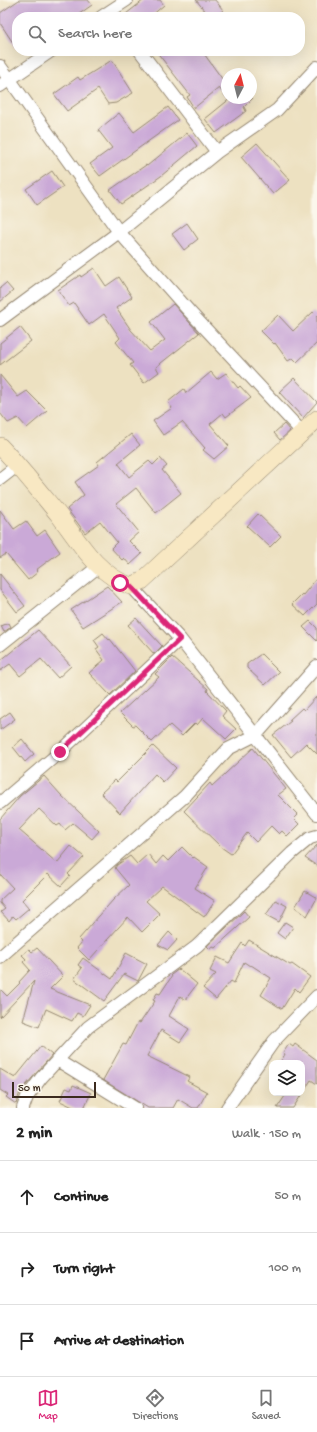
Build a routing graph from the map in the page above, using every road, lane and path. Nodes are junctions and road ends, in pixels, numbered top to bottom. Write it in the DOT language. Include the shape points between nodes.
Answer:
graph roads {
  1 [pos="127,0"];
  2 [pos="112,12"];
  3 [pos="45,56"];
  4 [pos="144,56"];
  5 [pos="0,66"];
  6 [pos="317,67"];
  7 [pos="5,83"];
  8 [pos="217,152"];
  9 [pos="119,232"];
  10 [pos="0,320"];
  11 [pos="317,419"];
  12 [pos="303,433"];
  13 [pos="0,446"];
  14 [pos="18,465"];
  15 [pos="0,479"];
  16 [pos="99,566"];
  17 [pos="131,586"];
  18 [pos="180,639"];
  19 [pos="0,645"];
  20 [pos="317,666"];
  21 [pos="256,735"];
  22 [pos="0,803"];
  23 [pos="317,814"];
  24 [pos="317,836"];
  25 [pos="0,957"];
  26 [pos="317,996"];
  27 [pos="58,1060"];
  28 [pos="23,1108"];
  29 [pos="135,1108"];
  30 [pos="227,1108"];
  1 -- 2 [label="street"];
  3 -- 7 [label="street"];
  4 -- 8 [label="street"];
  5 -- 7 [label="street"];
  6 -- 8 [label="street" via="277,110"];
  7 -- 9 [label="street"];
  8 -- 9 [label="street"];
  9 -- 10 [label="street"];
  9 -- 12 [label="street"];
  11 -- 12 [label="street"];
  12 -- 17 [label="street" via="142,581"];
  13 -- 14 [label="street"];
  14 -- 15 [label="street"];
  14 -- 16 [label="street"];
  16 -- 17 [label="street" via="120,583"];
  16 -- 19 [label="street"];
  17 -- 18 [label="street"];
  18 -- 21 [label="street"];
  18 -- 22 [label="street" via="60,752"];
  20 -- 21 [label="street"];
  21 -- 23 [label="street"];
  21 -- 25 [label="street" via="228,748 185,796"];
  24 -- 27 [label="street" via="310,838 292,854 197,946 88,1027"];
  26 -- 30 [label="street" via="274,1041"];
  27 -- 28 [label="street" via="40,1078"];
  27 -- 29 [label="street"];
}
